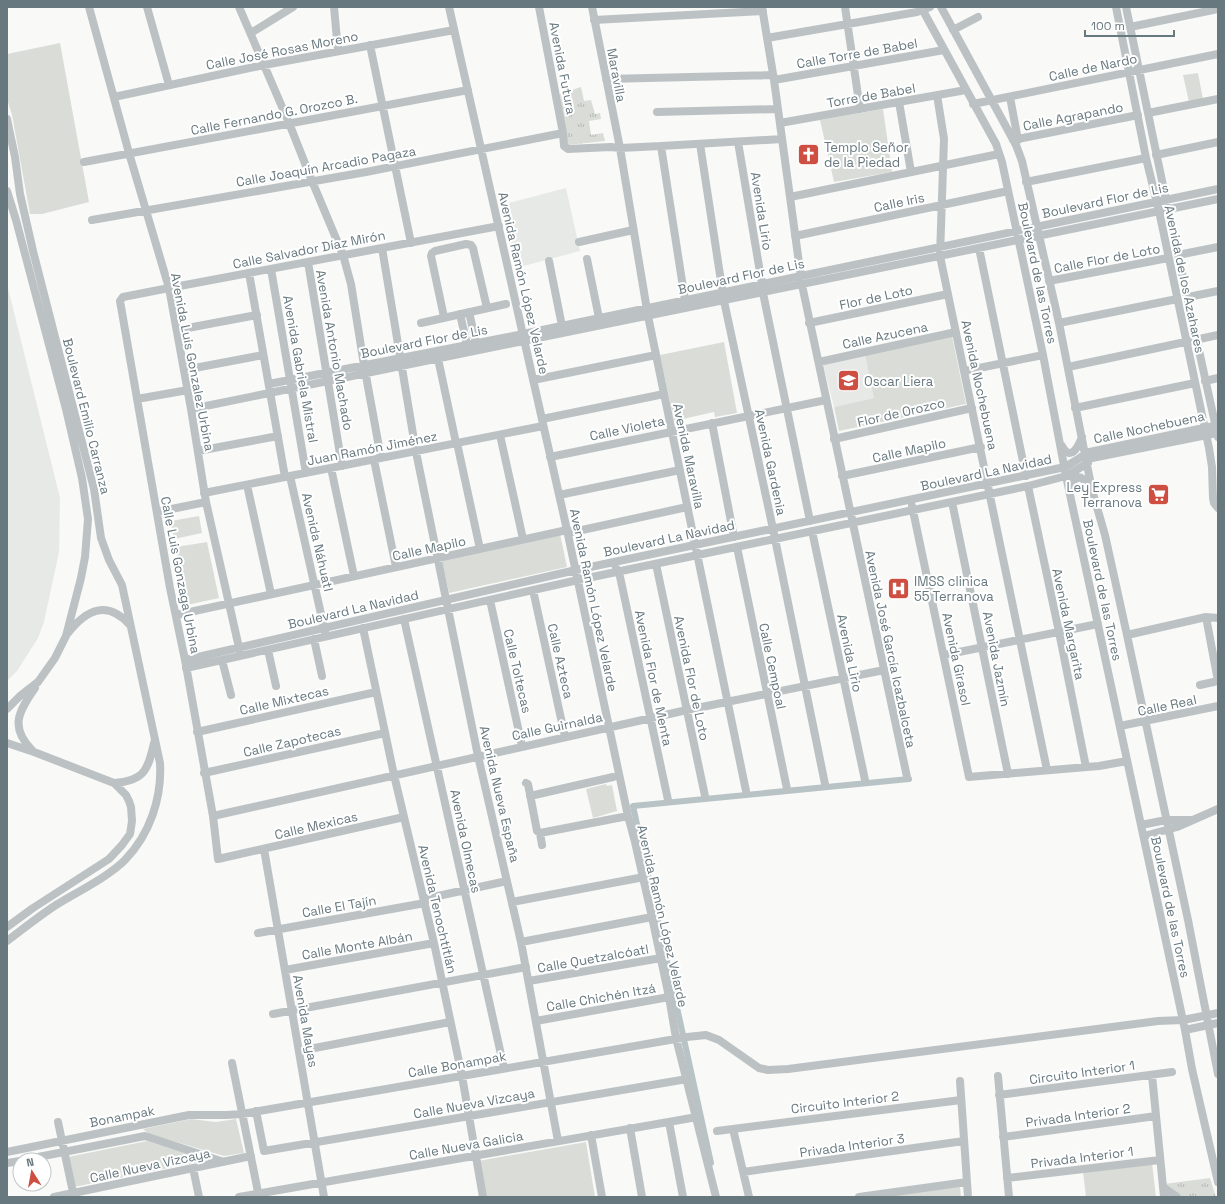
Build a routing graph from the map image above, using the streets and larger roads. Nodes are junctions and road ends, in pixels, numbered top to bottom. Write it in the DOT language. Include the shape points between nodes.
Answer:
graph roads {
  1 [pos="89,7"];
  2 [pos="147,7"];
  3 [pos="239,7"];
  4 [pos="293,7"];
  5 [pos="334,7"];
  6 [pos="449,7"];
  7 [pos="539,7"];
  8 [pos="592,7"];
  9 [pos="845,7"];
  10 [pos="941,7"];
  11 [pos="1116,7"];
  12 [pos="1126,7"];
  13 [pos="924,8"];
  14 [pos="762,9"];
  15 [pos="1218,9"];
  16 [pos="978,17"];
  17 [pos="594,20"];
  18 [pos="848,24"];
  19 [pos="1130,26"];
  20 [pos="454,30"];
  21 [pos="953,30"];
  22 [pos="251,33"];
  23 [pos="767,38"];
  24 [pos="370,45"];
  25 [pos="944,50"];
  26 [pos="338,51"];
  27 [pos="1218,54"];
  28 [pos="264,65"];
  29 [pos="854,66"];
  30 [pos="1139,70"];
  31 [pos="1129,72"];
  32 [pos="774,77"];
  33 [pos="606,79"];
  34 [pos="169,84"];
  35 [pos="468,90"];
  36 [pos="966,90"];
  37 [pos="937,95"];
  38 [pos="114,97"];
  39 [pos="1010,97"];
  40 [pos="1218,99"];
  41 [pos="992,101"];
  42 [pos="899,102"];
  43 [pos="973,104"];
  44 [pos="383,106"];
  45 [pos="778,108"];
  46 [pos="860,109"];
  47 [pos="657,112"];
  48 [pos="1148,113"];
  49 [pos="1138,115"];
  50 [pos="7,119"];
  51 [pos="289,123"];
  52 [pos="780,123"];
  53 [pos="563,133"];
  54 [pos="782,139"];
  55 [pos="1016,140"];
  56 [pos="738,142"];
  57 [pos="1218,142"];
  58 [pos="700,144"];
  59 [pos="661,146"];
  60 [pos="620,148"];
  61 [pos="481,149"];
  62 [pos="129,153"];
  63 [pos="999,154"];
  64 [pos="1156,155"];
  65 [pos="1146,158"];
  66 [pos="84,162"];
  67 [pos="395,166"];
  68 [pos="943,166"];
  69 [pos="911,172"];
  70 [pos="312,181"];
  71 [pos="1026,182"];
  72 [pos="1218,189"];
  73 [pos="7,191"];
  74 [pos="1008,191"];
  75 [pos="790,197"];
  76 [pos="1218,199"];
  77 [pos="1166,200"];
  78 [pos="1157,202"];
  79 [pos="941,205"];
  80 [pos="1168,210"];
  81 [pos="147,211"];
  82 [pos="1159,212"];
  83 [pos="92,220"];
  84 [pos="498,226"];
  85 [pos="1037,227"];
  86 [pos="633,230"];
  87 [pos="1017,231"];
  88 [pos="795,236"];
  89 [pos="1039,236"];
  90 [pos="1018,240"];
  91 [pos="579,242"];
  92 [pos="411,243"];
  93 [pos="940,247"];
  94 [pos="1218,247"];
  95 [pos="382,248"];
  96 [pos="979,248"];
  97 [pos="344,255"];
  98 [pos="940,256"];
  99 [pos="1178,256"];
  100 [pos="1168,258"];
  101 [pos="587,259"];
  102 [pos="308,262"];
  103 [pos="549,262"];
  104 [pos="271,269"];
  105 [pos="249,273"];
  106 [pos="800,276"];
  107 [pos="1050,281"];
  108 [pos="762,284"];
  109 [pos="802,285"];
  110 [pos="169,288"];
  111 [pos="1218,291"];
  112 [pos="763,293"];
  113 [pos="948,294"];
  114 [pos="723,296"];
  115 [pos="123,297"];
  116 [pos="1188,297"];
  117 [pos="1177,299"];
  118 [pos="685,300"];
  119 [pos="506,304"];
  120 [pos="487,308"];
  121 [pos="469,312"];
  122 [pos="647,312"];
  123 [pos="460,314"];
  124 [pos="257,315"];
  125 [pos="444,317"];
  126 [pos="599,318"];
  127 [pos="421,323"];
  128 [pos="809,323"];
  129 [pos="1059,323"];
  130 [pos="177,330"];
  131 [pos="562,330"];
  132 [pos="956,332"];
  133 [pos="1218,335"];
  134 [pos="524,338"];
  135 [pos="1196,340"];
  136 [pos="1186,342"];
  137 [pos="476,343"];
  138 [pos="467,345"];
  139 [pos="264,355"];
  140 [pos="438,355"];
  141 [pos="656,355"];
  142 [pos="1043,355"];
  143 [pos="400,358"];
  144 [pos="819,362"];
  145 [pos="1002,363"];
  146 [pos="364,365"];
  147 [pos="402,367"];
  148 [pos="1068,367"];
  149 [pos="184,370"];
  150 [pos="964,371"];
  151 [pos="327,372"];
  152 [pos="366,374"];
  153 [pos="1218,378"];
  154 [pos="290,380"];
  155 [pos="533,380"];
  156 [pos="1205,381"];
  157 [pos="328,382"];
  158 [pos="1195,383"];
  159 [pos="268,384"];
  160 [pos="292,389"];
  161 [pos="188,390"];
  162 [pos="270,394"];
  163 [pos="664,394"];
  164 [pos="137,399"];
  165 [pos="826,400"];
  166 [pos="787,408"];
  167 [pos="972,408"];
  168 [pos="1075,408"];
  169 [pos="191,409"];
  170 [pos="748,416"];
  171 [pos="543,422"];
  172 [pos="712,423"];
  173 [pos="672,431"];
  174 [pos="1217,431"];
  175 [pos="1206,432"];
  176 [pos="500,435"];
  177 [pos="278,436"];
  178 [pos="1082,437"];
  179 [pos="834,439"];
  180 [pos="456,443"];
  181 [pos="1060,444"];
  182 [pos="981,447"];
  183 [pos="198,451"];
  184 [pos="416,452"];
  185 [pos="550,457"];
  186 [pos="1087,458"];
  187 [pos="377,459"];
  188 [pos="342,466"];
  189 [pos="1065,467"];
  190 [pos="331,468"];
  191 [pos="680,470"];
  192 [pos="306,473"];
  193 [pos="842,476"];
  194 [pos="1026,476"];
  195 [pos="1066,476"];
  196 [pos="288,477"];
  197 [pos="988,484"];
  198 [pos="246,485"];
  199 [pos="1028,486"];
  200 [pos="1092,490"];
  201 [pos="1070,492"];
  202 [pos="991,494"];
  203 [pos="559,495"];
  204 [pos="205,498"];
  205 [pos="911,500"];
  206 [pos="952,502"];
  207 [pos="687,507"];
  208 [pos="1218,507"];
  209 [pos="913,510"];
  210 [pos="156,512"];
  211 [pos="850,513"];
  212 [pos="810,521"];
  213 [pos="852,523"];
  214 [pos="773,529"];
  215 [pos="567,530"];
  216 [pos="812,532"];
  217 [pos="734,537"];
  218 [pos="523,539"];
  219 [pos="775,539"];
  220 [pos="695,545"];
  221 [pos="737,547"];
  222 [pos="480,549"];
  223 [pos="697,555"];
  224 [pos="437,558"];
  225 [pos="612,563"];
  226 [pos="656,564"];
  227 [pos="396,567"];
  228 [pos="576,570"];
  229 [pos="619,572"];
  230 [pos="354,576"];
  231 [pos="578,580"];
  232 [pos="315,585"];
  233 [pos="533,590"];
  234 [pos="271,594"];
  235 [pos="446,600"];
  236 [pos="490,600"];
  237 [pos="228,604"];
  238 [pos="448,609"];
  239 [pos="176,615"];
  240 [pos="1206,618"];
  241 [pos="1218,618"];
  242 [pos="404,619"];
  243 [pos="1098,624"];
  244 [pos="131,626"];
  245 [pos="324,628"];
  246 [pos="363,628"];
  247 [pos="1059,632"];
  248 [pos="1127,634"];
  249 [pos="66,636"];
  250 [pos="326,637"];
  251 [pos="314,639"];
  252 [pos="1021,640"];
  253 [pos="238,647"];
  254 [pos="983,647"];
  255 [pos="268,650"];
  256 [pos="944,655"];
  257 [pos="241,656"];
  258 [pos="222,660"];
  259 [pos="186,664"];
  260 [pos="884,670"];
  261 [pos="322,676"];
  262 [pos="843,678"];
  263 [pos="1218,681"];
  264 [pos="38,682"];
  265 [pos="1200,685"];
  266 [pos="276,686"];
  267 [pos="805,686"];
  268 [pos="376,692"];
  269 [pos="767,694"];
  270 [pos="230,695"];
  271 [pos="728,702"];
  272 [pos="1218,706"];
  273 [pos="7,709"];
  274 [pos="687,710"];
  275 [pos="650,718"];
  276 [pos="1145,721"];
  277 [pos="1120,726"];
  278 [pos="610,727"];
  279 [pos="197,732"];
  280 [pos="385,733"];
  281 [pos="565,737"];
  282 [pos="154,740"];
  283 [pos="7,743"];
  284 [pos="522,746"];
  285 [pos="34,752"];
  286 [pos="478,756"];
  287 [pos="1127,761"];
  288 [pos="437,765"];
  289 [pos="1086,767"];
  290 [pos="1047,770"];
  291 [pos="204,773"];
  292 [pos="394,774"];
  293 [pos="1008,774"];
  294 [pos="613,777"];
  295 [pos="907,777"];
  296 [pos="865,780"];
  297 [pos="114,783"];
  298 [pos="526,783"];
  299 [pos="825,784"];
  300 [pos="787,789"];
  301 [pos="746,791"];
  302 [pos="530,796"];
  303 [pos="705,796"];
  304 [pos="668,800"];
  305 [pos="631,806"];
  306 [pos="1218,809"];
  307 [pos="212,816"];
  308 [pos="628,816"];
  309 [pos="404,817"];
  310 [pos="1166,820"];
  311 [pos="1194,820"];
  312 [pos="1141,825"];
  313 [pos="1168,830"];
  314 [pos="540,834"];
  315 [pos="1144,836"];
  316 [pos="542,845"];
  317 [pos="264,849"];
  318 [pos="218,859"];
  319 [pos="644,877"];
  320 [pos="507,881"];
  321 [pos="464,890"];
  322 [pos="425,901"];
  323 [pos="512,902"];
  324 [pos="652,917"];
  325 [pos="7,927"];
  326 [pos="278,929"];
  327 [pos="258,933"];
  328 [pos="7,941"];
  329 [pos="521,942"];
  330 [pos="434,943"];
  331 [pos="661,958"];
  332 [pos="526,967"];
  333 [pos="285,970"];
  334 [pos="483,975"];
  335 [pos="529,982"];
  336 [pos="442,983"];
  337 [pos="670,997"];
  338 [pos="292,1010"];
  339 [pos="1218,1013"];
  340 [pos="273,1014"];
  341 [pos="1206,1016"];
  342 [pos="1183,1020"];
  343 [pos="536,1021"];
  344 [pos="450,1022"];
  345 [pos="1218,1023"];
  346 [pos="1208,1025"];
  347 [pos="1185,1030"];
  348 [pos="681,1037"];
  349 [pos="299,1051"];
  350 [pos="543,1061"];
  351 [pos="1217,1062"];
  352 [pos="232,1063"];
  353 [pos="504,1068"];
  354 [pos="1172,1072"];
  355 [pos="1218,1074"];
  356 [pos="1152,1075"];
  357 [pos="462,1076"];
  358 [pos="998,1076"];
  359 [pos="687,1079"];
  360 [pos="960,1082"];
  361 [pos="999,1095"];
  362 [pos="961,1100"];
  363 [pos="308,1102"];
  364 [pos="551,1102"];
  365 [pos="256,1111"];
  366 [pos="242,1114"];
  367 [pos="469,1116"];
  368 [pos="1156,1116"];
  369 [pos="697,1117"];
  370 [pos="58,1122"];
  371 [pos="669,1122"];
  372 [pos="630,1128"];
  373 [pos="733,1129"];
  374 [pos="717,1131"];
  375 [pos="591,1135"];
  376 [pos="1003,1137"];
  377 [pos="62,1140"];
  378 [pos="558,1141"];
  379 [pos="964,1141"];
  380 [pos="315,1143"];
  381 [pos="7,1152"];
  382 [pos="65,1152"];
  383 [pos="52,1154"];
  384 [pos="476,1155"];
  385 [pos="251,1156"];
  386 [pos="1160,1160"];
  387 [pos="224,1162"];
  388 [pos="193,1168"];
  389 [pos="743,1172"];
  390 [pos="1217,1177"];
  391 [pos="1007,1178"];
  392 [pos="321,1182"];
  393 [pos="967,1182"];
  394 [pos="1163,1187"];
  395 [pos="272,1194"];
  396 [pos="74,1195"];
  397 [pos="259,1195"];
  398 [pos="54,1197"];
  399 [pos="199,1197"];
  400 [pos="239,1197"];
  401 [pos="324,1197"];
  402 [pos="483,1197"];
  403 [pos="602,1197"];
  404 [pos="642,1197"];
  405 [pos="683,1197"];
  406 [pos="716,1197"];
  407 [pos="749,1197"];
  408 [pos="860,1197"];
  409 [pos="968,1197"];
  410 [pos="1009,1197"];
  411 [pos="1164,1197"];
  412 [pos="1177,1197"];
  1 -- 38 [label="street, Avenida Luis Gonzalez Urbina"];
  2 -- 34 [label="street"];
  3 -- 22 [label="street"];
  4 -- 22 [label="street"];
  5 -- 26 [label="street"];
  6 -- 20 [label="street, Avenida Ramón López Velarde"];
  7 -- 53 [label="street, Avenida Futura"];
  8 -- 17 [label="street, Maravilla"];
  9 -- 18 [label="street"];
  10 -- 21 [label="street, Boulevard de las Torres"];
  11 -- 31 [label="street, Avenida de los Azahares"];
  12 -- 19 [label="street, Avenida de los Azahares"];
  13 -- 18 [label="street" via="917,12"];
  13 -- 25 [label="street, Boulevard de las Torres"];
  14 -- 17 [label="street"];
  14 -- 23 [label="street, Avenida José García Icazbalceta"];
  15 -- 19 [label="street"];
  16 -- 21 [label="street"];
  17 -- 33 [label="street, Maravilla"];
  18 -- 23 [label="street"];
  18 -- 29 [label="street"];
  19 -- 30 [label="street, Avenida de los Azahares"];
  20 -- 24 [label="street, Calle José Rosas Moreno"];
  20 -- 35 [label="street, Avenida Ramón López Velarde"];
  21 -- 41 [label="street, Boulevard de las Torres"];
  22 -- 28 [label="street"];
  23 -- 32 [label="street, Avenida José García Icazbalceta"];
  24 -- 26 [label="street, Calle José Rosas Moreno"];
  24 -- 44 [label="street"];
  25 -- 29 [label="street, Calle Torre de Babel"];
  25 -- 36 [label="street, Boulevard de las Torres"];
  26 -- 28 [label="street, Calle José Rosas Moreno"];
  27 -- 30 [label="street, Calle de Nardo"];
  28 -- 34 [label="street, Calle José Rosas Moreno"];
  28 -- 51 [label="street"];
  29 -- 32 [label="street, Calle Torre de Babel"];
  29 -- 46 [label="street"];
  30 -- 31 [label="street, Calle de Nardo"];
  30 -- 48 [label="street, Avenida de los Azahares"];
  31 -- 39 [label="street, Calle de Nardo"];
  31 -- 49 [label="street, Avenida de los Azahares"];
  32 -- 33 [label="street"];
  32 -- 45 [label="street, Avenida José García Icazbalceta"];
  33 -- 60 [label="street, Maravilla"];
  34 -- 38 [label="street, Calle José Rosas Moreno"];
  35 -- 44 [label="street, Calle Fernando G. Orozco B."];
  35 -- 61 [label="street, Avenida Ramón López Velarde"];
  36 -- 37 [label="street, Torre de Babel"];
  36 -- 43 [label="street, Boulevard de las Torres"];
  37 -- 42 [label="street, Torre de Babel"];
  37 -- 68 [label="street, Avenida Nochebuena" via="944,134"];
  38 -- 62 [label="street, Avenida Luis Gonzalez Urbina"];
  39 -- 41 [label="street, Calle de Nardo"];
  39 -- 55 [label="street"];
  40 -- 48 [label="street"];
  41 -- 43 [label="street, Calle de Nardo"];
  41 -- 55 [label="street, Boulevard de las Torres"];
  42 -- 46 [label="street, Torre de Babel"];
  42 -- 69 [label="street"];
  43 -- 63 [label="street, Boulevard de las Torres"];
  44 -- 51 [label="street, Calle Fernando G. Orozco B."];
  44 -- 67 [label="street"];
  45 -- 47 [label="street"];
  45 -- 52 [label="street, Avenida José García Icazbalceta"];
  46 -- 52 [label="street, Torre de Babel"];
  48 -- 64 [label="street, Avenida de los Azahares"];
  49 -- 55 [label="street, Calle Agrapando"];
  49 -- 65 [label="street, Avenida de los Azahares"];
  50 -- 244 [label="street, Boulevard Emilio Carranza" via="30,237 94,488 98,527 109,560 122,585"];
  51 -- 62 [label="street, Calle Fernando G. Orozco B."];
  51 -- 70 [label="street"];
  52 -- 54 [label="street, Avenida José García Icazbalceta"];
  53 -- 60 [label="street, Avenida Futura" via="564,146 568,149"];
  53 -- 61 [label="street, Calle Joaquín Arcadio Pagaza"];
  54 -- 56 [label="street"];
  54 -- 75 [label="street, Avenida José García Icazbalceta"];
  55 -- 71 [label="street, Boulevard de las Torres"];
  56 -- 58 [label="street"];
  56 -- 108 [label="street, Avenida Lirio"];
  57 -- 64 [label="street"];
  58 -- 59 [label="street"];
  58 -- 114 [label="street, Avenida Gardenia"];
  59 -- 60 [label="street"];
  59 -- 118 [label="street"];
  60 -- 86 [label="street, Avenida Maravilla"];
  61 -- 67 [label="street, Calle Joaquín Arcadio Pagaza"];
  61 -- 84 [label="street, Avenida Ramón López Velarde"];
  62 -- 66 [label="street, Calle Fernando G. Orozco B."];
  62 -- 81 [label="street, Avenida Luis Gonzalez Urbina"];
  63 -- 68 [label="street"];
  63 -- 74 [label="street, Boulevard de las Torres"];
  64 -- 77 [label="street, Avenida de los Azahares"];
  65 -- 71 [label="street"];
  65 -- 78 [label="street, Avenida de los Azahares"];
  67 -- 70 [label="street, Calle Joaquín Arcadio Pagaza"];
  67 -- 92 [label="street"];
  68 -- 69 [label="street"];
  68 -- 79 [label="street, Avenida Nochebuena"];
  69 -- 75 [label="street"];
  70 -- 81 [label="street, Calle Joaquín Arcadio Pagaza"];
  70 -- 97 [label="street"];
  71 -- 85 [label="street, Boulevard de las Torres"];
  72 -- 77 [label="street, Boulevard Flor de Lis"];
  73 -- 249 [label="street, Boulevard Emilio Carranza" via="66,409 86,499 88,519 85,557"];
  74 -- 79 [label="street, Calle Iris"];
  74 -- 87 [label="street, Boulevard de las Torres"];
  75 -- 88 [label="street, Avenida José García Icazbalceta"];
  76 -- 80 [label="street, Boulevard Flor de Lis"];
  77 -- 78 [label="street, Boulevard Flor de Lis"];
  77 -- 80 [label="street, Avenida de los Azahares"];
  78 -- 82 [label="street, Avenida de los Azahares"];
  78 -- 85 [label="street, Boulevard Flor de Lis"];
  79 -- 88 [label="street, Calle Iris"];
  79 -- 93 [label="street, Avenida Nochebuena"];
  80 -- 82 [label="street, Boulevard Flor de Lis"];
  80 -- 99 [label="street, Avenida de los Azahares"];
  81 -- 83 [label="street, Calle Joaquín Arcadio Pagaza"];
  81 -- 110 [label="street, Avenida Luis Gonzalez Urbina"];
  82 -- 89 [label="street, Boulevard Flor de Lis"];
  82 -- 100 [label="street, Avenida de los Azahares"];
  84 -- 92 [label="street, Calle Salvador Díaz Mirón"];
  84 -- 134 [label="street, Avenida Ramón López Velarde"];
  85 -- 87 [label="street, Boulevard Flor de Lis"];
  85 -- 89 [label="street, Boulevard de las Torres"];
  86 -- 91 [label="street"];
  86 -- 122 [label="street, Avenida Maravilla"];
  87 -- 90 [label="street, Boulevard de las Torres"];
  87 -- 93 [label="street, Boulevard Flor de Lis"];
  88 -- 106 [label="street, Avenida José García Icazbalceta"];
  89 -- 90 [label="street, Boulevard Flor de Lis"];
  89 -- 107 [label="street, Boulevard de las Torres"];
  90 -- 96 [label="street, Boulevard Flor de Lis"];
  90 -- 142 [label="street, Boulevard de las Torres"];
  92 -- 95 [label="street, Calle Salvador Díaz Mirón"];
  93 -- 98 [label="street, Avenida Nochebuena"];
  93 -- 106 [label="street, Boulevard Flor de Lis"];
  94 -- 99 [label="street, Calle Flor de Loto"];
  95 -- 97 [label="street, Calle Salvador Díaz Mirón"];
  95 -- 143 [label="street, Avenida Nueva España"];
  96 -- 98 [label="street, Boulevard Flor de Lis"];
  96 -- 145 [label="street"];
  97 -- 102 [label="street, Calle Salvador Díaz Mirón"];
  97 -- 146 [label="street"];
  98 -- 109 [label="street, Boulevard Flor de Lis"];
  98 -- 113 [label="street, Avenida Nochebuena"];
  99 -- 116 [label="street, Avenida de los Azahares"];
  100 -- 107 [label="street, Calle Flor de Loto"];
  100 -- 117 [label="street, Avenida de los Azahares"];
  101 -- 126 [label="street"];
  102 -- 104 [label="street, Calle Salvador Díaz Mirón"];
  102 -- 151 [label="street, Avenida Antonio Machado"];
  103 -- 131 [label="street"];
  104 -- 105 [label="street, Calle Salvador Díaz Mirón"];
  104 -- 154 [label="street, Avenida Gabriela Mistral"];
  105 -- 110 [label="street, Calle Salvador Díaz Mirón"];
  105 -- 124 [label="street, Avenida Náhuatl"];
  106 -- 108 [label="street, Boulevard Flor de Lis"];
  106 -- 109 [label="street, Avenida José García Icazbalceta"];
  107 -- 129 [label="street, Boulevard de las Torres"];
  108 -- 114 [label="street, Boulevard Flor de Lis"];
  109 -- 112 [label="street, Boulevard Flor de Lis"];
  109 -- 128 [label="street, Avenida José García Icazbalceta"];
  110 -- 115 [label="street, Calle Salvador Díaz Mirón"];
  110 -- 130 [label="street, Avenida Luis Gonzalez Urbina"];
  111 -- 116 [label="street"];
  112 -- 114 [label="street, Boulevard Flor de Lis"];
  112 -- 166 [label="street"];
  113 -- 128 [label="street, Flor de Loto"];
  113 -- 132 [label="street, Avenida Nochebuena"];
  114 -- 118 [label="street, Boulevard Flor de Lis"];
  114 -- 122 [label="street, Boulevard Flor de Lis"];
  114 -- 170 [label="street, Avenida Gardenia"];
  115 -- 164 [label="street, Calle Luis Gonzaga Urbina" via="120,303"];
  116 -- 135 [label="street, Avenida de los Azahares"];
  117 -- 129 [label="street"];
  117 -- 136 [label="street, Avenida de los Azahares"];
  118 -- 122 [label="street, Boulevard Flor de Lis"];
  119 -- 120 [label="street"];
  120 -- 121 [label="street"];
  120 -- 125 [label="street" via="473,248 466,244 434,251 431,256"];
  121 -- 123 [label="street"];
  121 -- 137 [label="street"];
  122 -- 126 [label="street, Boulevard Flor de Lis"];
  122 -- 131 [label="street, Boulevard Flor de Lis"];
  122 -- 141 [label="street, Avenida Maravilla"];
  123 -- 125 [label="street"];
  123 -- 138 [label="street"];
  124 -- 130 [label="street"];
  124 -- 139 [label="street, Avenida Náhuatl"];
  125 -- 127 [label="street"];
  126 -- 131 [label="street, Boulevard Flor de Lis"];
  128 -- 144 [label="street, Avenida José García Icazbalceta"];
  129 -- 148 [label="street, Boulevard de las Torres"];
  130 -- 149 [label="street, Avenida Luis Gonzalez Urbina"];
  131 -- 134 [label="street, Boulevard Flor de Lis"];
  132 -- 144 [label="street, Calle Azucena"];
  132 -- 150 [label="street, Avenida Nochebuena"];
  133 -- 135 [label="street"];
  134 -- 137 [label="street, Boulevard Flor de Lis"];
  134 -- 140 [label="street, Boulevard Flor de Lis"];
  134 -- 155 [label="street, Avenida Ramón López Velarde"];
  135 -- 136 [label="street"];
  135 -- 156 [label="street, Avenida de los Azahares"];
  136 -- 148 [label="street"];
  136 -- 158 [label="street, Avenida de los Azahares"];
  137 -- 138 [label="street, Boulevard Flor de Lis"];
  138 -- 140 [label="street, Boulevard Flor de Lis"];
  139 -- 149 [label="street"];
  139 -- 159 [label="street, Avenida Náhuatl"];
  140 -- 143 [label="street, Boulevard Flor de Lis"];
  140 -- 147 [label="street, Boulevard Flor de Lis"];
  140 -- 180 [label="street"];
  141 -- 155 [label="street"];
  141 -- 163 [label="street, Avenida Maravilla"];
  142 -- 145 [label="street"];
  142 -- 181 [label="street, Boulevard de las Torres"];
  143 -- 146 [label="street, Boulevard Flor de Lis"];
  143 -- 147 [label="street, Avenida Nueva España"];
  144 -- 165 [label="street, Avenida José García Icazbalceta"];
  145 -- 150 [label="street"];
  145 -- 194 [label="street"];
  146 -- 151 [label="street, Boulevard Flor de Lis"];
  146 -- 152 [label="street"];
  147 -- 152 [label="street, Boulevard Flor de Lis"];
  147 -- 184 [label="street, Avenida Nueva España"];
  148 -- 168 [label="street, Boulevard de las Torres"];
  149 -- 161 [label="street, Avenida Luis Gonzalez Urbina"];
  150 -- 167 [label="street, Avenida Nochebuena"];
  151 -- 154 [label="street, Boulevard Flor de Lis"];
  151 -- 157 [label="street, Avenida Antonio Machado"];
  152 -- 157 [label="street, Boulevard Flor de Lis"];
  152 -- 187 [label="street"];
  153 -- 156 [label="street"];
  154 -- 159 [label="street, Boulevard Flor de Lis"];
  154 -- 160 [label="street, Avenida Gabriela Mistral"];
  155 -- 171 [label="street, Avenida Ramón López Velarde"];
  156 -- 174 [label="street, Avenida de los Azahares"];
  157 -- 160 [label="street, Boulevard Flor de Lis"];
  157 -- 188 [label="street, Avenida Antonio Machado"];
  158 -- 168 [label="street"];
  158 -- 175 [label="street, Avenida de los Azahares"];
  159 -- 162 [label="street, Avenida Náhuatl"];
  160 -- 162 [label="street, Boulevard Flor de Lis"];
  160 -- 192 [label="street, Avenida Gabriela Mistral"];
  161 -- 164 [label="street"];
  161 -- 169 [label="street, Avenida Luis Gonzalez Urbina"];
  162 -- 169 [label="street, Boulevard Flor de Lis"];
  162 -- 177 [label="street, Avenida Náhuatl"];
  163 -- 171 [label="street"];
  163 -- 173 [label="street, Avenida Maravilla"];
  164 -- 210 [label="street, Calle Luis Gonzaga Urbina"];
  165 -- 166 [label="street, Calle Violeta"];
  165 -- 179 [label="street, Avenida José García Icazbalceta"];
  166 -- 170 [label="street, Calle Violeta"];
  166 -- 212 [label="street"];
  167 -- 179 [label="street, Flor de Orozco"];
  167 -- 182 [label="street, Avenida Nochebuena"];
  168 -- 178 [label="street, Boulevard de las Torres"];
  169 -- 183 [label="street, Avenida Luis Gonzalez Urbina"];
  170 -- 172 [label="street, Calle Violeta"];
  170 -- 214 [label="street, Avenida Gardenia"];
  171 -- 176 [label="street, Juan Ramón Jiménez"];
  171 -- 185 [label="street, Avenida Ramón López Velarde"];
  172 -- 173 [label="street, Calle Violeta"];
  172 -- 217 [label="street"];
  173 -- 185 [label="street, Calle Violeta"];
  173 -- 191 [label="street, Avenida Maravilla"];
  174 -- 175 [label="street, Calle Nochebuena"];
  175 -- 186 [label="street, Calle Nochebuena"];
  175 -- 208 [label="street, Avenida de los Azahares" via="1212,467 1213,498"];
  176 -- 180 [label="street, Juan Ramón Jiménez"];
  176 -- 218 [label="street"];
  177 -- 183 [label="street"];
  177 -- 196 [label="street, Avenida Náhuatl"];
  178 -- 181 [label="street" via="1073,452 1065,452"];
  178 -- 186 [label="street, Boulevard de las Torres"];
  179 -- 193 [label="street, Avenida José García Icazbalceta"];
  180 -- 184 [label="street, Juan Ramón Jiménez"];
  180 -- 222 [label="street"];
  181 -- 189 [label="street, Boulevard de las Torres"];
  182 -- 193 [label="street, Calle Mapilo"];
  182 -- 197 [label="street, Avenida Nochebuena"];
  183 -- 204 [label="street, Avenida Luis Gonzalez Urbina"];
  184 -- 187 [label="street, Juan Ramón Jiménez"];
  184 -- 224 [label="street, Avenida Nueva España"];
  185 -- 203 [label="street, Avenida Ramón López Velarde"];
  186 -- 189 [label="street, Boulevard La Navidad"];
  186 -- 195 [label="street, Boulevard La Navidad"];
  186 -- 200 [label="street, Boulevard de las Torres"];
  187 -- 188 [label="street, Juan Ramón Jiménez"];
  187 -- 227 [label="street"];
  188 -- 190 [label="street, Juan Ramón Jiménez"];
  189 -- 194 [label="street, Boulevard La Navidad"];
  189 -- 195 [label="street, Boulevard de las Torres"];
  190 -- 192 [label="street, Juan Ramón Jiménez"];
  190 -- 230 [label="street"];
  191 -- 203 [label="street"];
  191 -- 207 [label="street, Avenida Maravilla"];
  192 -- 196 [label="street, Juan Ramón Jiménez"];
  193 -- 211 [label="street, Avenida José García Icazbalceta"];
  194 -- 197 [label="street, Boulevard La Navidad"];
  195 -- 199 [label="street, Boulevard La Navidad"];
  195 -- 201 [label="street, Boulevard de las Torres"];
  196 -- 198 [label="street, Juan Ramón Jiménez"];
  196 -- 232 [label="street, Avenida Náhuatl"];
  197 -- 202 [label="street, Avenida Nochebuena"];
  197 -- 205 [label="street, Boulevard La Navidad"];
  198 -- 204 [label="street, Juan Ramón Jiménez"];
  198 -- 234 [label="street"];
  199 -- 202 [label="street, Boulevard La Navidad"];
  199 -- 247 [label="street, Avenida Margarita"];
  200 -- 201 [label="street" via="1083,479 1078,478 1072,482"];
  200 -- 248 [label="street, Boulevard de las Torres" via="1105,535"];
  201 -- 243 [label="street, Boulevard de las Torres"];
  202 -- 206 [label="street, Boulevard La Navidad"];
  202 -- 252 [label="street, Avenida Nochebuena"];
  203 -- 215 [label="street, Avenida Ramón López Velarde"];
  204 -- 210 [label="street, Juan Ramón Jiménez"];
  204 -- 237 [label="street, Avenida Luis Gonzalez Urbina"];
  205 -- 209 [label="street, Avenida Girasol"];
  205 -- 211 [label="street, Boulevard La Navidad"];
  206 -- 209 [label="street, Boulevard La Navidad"];
  206 -- 254 [label="street, Avenida Jazmín"];
  207 -- 215 [label="street, Calle Mapilo" via="573,532"];
  207 -- 220 [label="street, Avenida Maravilla"];
  209 -- 213 [label="street, Boulevard La Navidad"];
  209 -- 256 [label="street, Avenida Girasol"];
  210 -- 239 [label="street, Calle Luis Gonzaga Urbina"];
  211 -- 212 [label="street, Boulevard La Navidad"];
  211 -- 213 [label="street, Avenida José García Icazbalceta"];
  212 -- 214 [label="street, Boulevard La Navidad"];
  213 -- 216 [label="street, Boulevard La Navidad"];
  213 -- 260 [label="street, Avenida José García Icazbalceta"];
  214 -- 217 [label="street, Boulevard La Navidad"];
  214 -- 219 [label="street, Avenida Gardenia"];
  215 -- 218 [label="street, Calle Mapilo"];
  215 -- 228 [label="street, Avenida Ramón López Velarde"];
  216 -- 219 [label="street, Boulevard La Navidad"];
  216 -- 262 [label="street, Avenida Lirio"];
  217 -- 220 [label="street, Boulevard La Navidad"];
  218 -- 222 [label="street, Calle Mapilo"];
  219 -- 221 [label="street, Boulevard La Navidad"];
  219 -- 267 [label="street, Avenida Gardenia"];
  220 -- 223 [label="street, Avenida Maravilla"];
  220 -- 225 [label="street, Boulevard La Navidad"];
  221 -- 223 [label="street, Boulevard La Navidad"];
  221 -- 269 [label="street, Calle Cempoal"];
  222 -- 224 [label="street, Calle Mapilo"];
  223 -- 226 [label="street, Boulevard La Navidad"];
  223 -- 271 [label="street, Avenida Maravilla"];
  224 -- 227 [label="street, Calle Mapilo"];
  224 -- 235 [label="street, Avenida Nueva España"];
  225 -- 228 [label="street, Boulevard La Navidad"];
  225 -- 229 [label="street, Avenida Flor de Menta"];
  226 -- 229 [label="street, Boulevard La Navidad"];
  226 -- 274 [label="street, Avenida Flor de Loto"];
  227 -- 230 [label="street, Calle Mapilo"];
  228 -- 231 [label="street, Avenida Ramón López Velarde"];
  228 -- 235 [label="street, Boulevard La Navidad"];
  229 -- 231 [label="street, Boulevard La Navidad"];
  229 -- 275 [label="street, Avenida Flor de Menta"];
  230 -- 232 [label="street, Calle Mapilo"];
  231 -- 233 [label="street, Boulevard La Navidad"];
  231 -- 278 [label="street, Avenida Ramón López Velarde"];
  232 -- 234 [label="street, Calle Mapilo"];
  232 -- 245 [label="street, Avenida Náhuatl"];
  233 -- 236 [label="street, Boulevard La Navidad"];
  233 -- 281 [label="street, Calle Azteca"];
  234 -- 237 [label="street, Calle Mapilo"];
  235 -- 238 [label="street, Avenida Nueva España"];
  235 -- 245 [label="street, Boulevard La Navidad"];
  236 -- 238 [label="street, Boulevard La Navidad"];
  236 -- 284 [label="street, Calle Toltecas"];
  237 -- 239 [label="street, Calle Mapilo"];
  237 -- 253 [label="street, Avenida Luis Gonzalez Urbina"];
  238 -- 242 [label="street, Boulevard La Navidad"];
  238 -- 286 [label="street, Avenida Nueva España"];
  239 -- 259 [label="street, Calle Luis Gonzaga Urbina"];
  240 -- 241 [label="street"];
  240 -- 248 [label="street"];
  240 -- 263 [label="street"];
  242 -- 246 [label="street, Boulevard La Navidad"];
  242 -- 288 [label="street, Avenida Olmecas"];
  243 -- 247 [label="street"];
  243 -- 277 [label="street, Boulevard de las Torres"];
  244 -- 249 [label="street" via="117,613 108,610 93,611 75,624"];
  244 -- 282 [label="street, Boulevard Emilio Carranza"];
  245 -- 250 [label="street, Avenida Náhuatl"];
  245 -- 253 [label="street, Boulevard La Navidad"];
  246 -- 250 [label="street, Boulevard La Navidad"];
  246 -- 268 [label="street, Avenida Tenochtitlán"];
  247 -- 252 [label="street"];
  247 -- 289 [label="street, Avenida Margarita"];
  248 -- 276 [label="street, Boulevard de las Torres"];
  249 -- 264 [label="street, Boulevard Emilio Carranza" via="55,658"];
  250 -- 251 [label="street, Boulevard La Navidad"];
  251 -- 255 [label="street, Boulevard La Navidad"];
  251 -- 261 [label="street"];
  252 -- 254 [label="street"];
  252 -- 290 [label="street, Avenida Nochebuena"];
  253 -- 257 [label="street, Avenida Luis Gonzalez Urbina"];
  253 -- 259 [label="street, Boulevard La Navidad"];
  254 -- 256 [label="street"];
  254 -- 293 [label="street, Avenida Jazmín"];
  255 -- 257 [label="street, Boulevard La Navidad"];
  255 -- 266 [label="street"];
  256 -- 293 [label="street, Avenida Girasol" via="969,777"];
  257 -- 258 [label="street, Boulevard La Navidad"];
  258 -- 259 [label="street, Boulevard La Navidad"];
  258 -- 270 [label="street"];
  259 -- 279 [label="street, Calle Luis Gonzaga Urbina"];
  260 -- 262 [label="street, Calle Guirnalda"];
  260 -- 295 [label="street, Avenida José García Icazbalceta"];
  262 -- 267 [label="street, Calle Guirnalda"];
  262 -- 296 [label="street, Avenida Lirio"];
  263 -- 265 [label="street"];
  264 -- 273 [label="street, Boulevard Emilio Carranza"];
  264 -- 285 [label="street" via="22,706 19,718 19,731 24,742"];
  267 -- 269 [label="street, Calle Guirnalda"];
  267 -- 299 [label="street, Avenida Gardenia"];
  268 -- 279 [label="street, Calle Mixtecas"];
  268 -- 280 [label="street, Avenida Tenochtitlán"];
  269 -- 271 [label="street, Calle Guirnalda"];
  269 -- 300 [label="street, Calle Cempoal"];
  271 -- 274 [label="street, Calle Guirnalda"];
  271 -- 301 [label="street, Avenida Maravilla"];
  272 -- 276 [label="street, Calle Real"];
  274 -- 275 [label="street, Calle Guirnalda"];
  274 -- 303 [label="street, Avenida Flor de Loto"];
  275 -- 278 [label="street, Calle Guirnalda"];
  275 -- 304 [label="street, Avenida Flor de Menta"];
  276 -- 277 [label="street, Calle Real"];
  276 -- 310 [label="street, Boulevard de las Torres"];
  277 -- 287 [label="street, Boulevard de las Torres"];
  278 -- 281 [label="street, Calle Guirnalda"];
  278 -- 305 [label="street"];
  278 -- 308 [label="street, Avenida Ramón López Velarde"];
  279 -- 291 [label="street, Calle Luis Gonzaga Urbina"];
  280 -- 291 [label="street, Calle Zapotecas"];
  280 -- 292 [label="street, Avenida Tenochtitlán"];
  281 -- 284 [label="street, Calle Guirnalda"];
  282 -- 297 [label="street" via="150,760 144,772 134,780"];
  282 -- 328 [label="street, Boulevard Emilio Carranza" via="160,763 159,790 147,830 132,851 124,861 100,879 54,906"];
  283 -- 285 [label="street"];
  284 -- 286 [label="street, Calle Guirnalda"];
  285 -- 297 [label="street"];
  286 -- 288 [label="street, Calle Guirnalda"];
  286 -- 320 [label="street, Avenida Nueva España"];
  287 -- 289 [label="street"];
  287 -- 312 [label="street, Boulevard de las Torres"];
  288 -- 292 [label="street, Calle Guirnalda"];
  288 -- 321 [label="street, Avenida Olmecas"];
  289 -- 290 [label="street"];
  290 -- 293 [label="street"];
  291 -- 307 [label="street, Calle Luis Gonzaga Urbina"];
  292 -- 307 [label="street, Calle Guirnalda"];
  292 -- 309 [label="street, Avenida Tenochtitlán"];
  294 -- 302 [label="street"];
  297 -- 325 [label="street" via="126,795 131,807 132,827 122,845 109,859"];
  298 -- 302 [label="street"];
  302 -- 314 [label="street" via="537,831"];
  306 -- 311 [label="street"];
  307 -- 318 [label="street, Calle Luis Gonzaga Urbina"];
  308 -- 314 [label="street"];
  308 -- 319 [label="street, Avenida Ramón López Velarde"];
  309 -- 317 [label="street, Calle Mexicas"];
  309 -- 322 [label="street, Avenida Tenochtitlán"];
  310 -- 311 [label="street"];
  310 -- 312 [label="street"];
  310 -- 313 [label="street, Boulevard de las Torres"];
  311 -- 313 [label="street"];
  312 -- 315 [label="street, Boulevard de las Torres"];
  313 -- 315 [label="street"];
  313 -- 341 [label="street, Boulevard de las Torres"];
  314 -- 316 [label="street"];
  315 -- 342 [label="street, Boulevard de las Torres"];
  317 -- 318 [label="street, Calle Mexicas"];
  317 -- 326 [label="street, Avenida Mayas"];
  319 -- 323 [label="street"];
  319 -- 324 [label="street, Avenida Ramón López Velarde"];
  320 -- 321 [label="street, Calle El Tajín"];
  320 -- 323 [label="street, Avenida Nueva España"];
  321 -- 322 [label="street, Calle El Tajín"];
  321 -- 334 [label="street, Avenida Olmecas"];
  322 -- 326 [label="street, Calle El Tajín"];
  322 -- 330 [label="street, Avenida Tenochtitlán"];
  323 -- 329 [label="street, Avenida Nueva España"];
  324 -- 329 [label="street"];
  324 -- 331 [label="street, Avenida Ramón López Velarde"];
  326 -- 327 [label="street, Calle El Tajín"];
  326 -- 333 [label="street, Avenida Mayas"];
  329 -- 332 [label="street, Avenida Nueva España"];
  330 -- 333 [label="street, Calle Monte Albán"];
  330 -- 336 [label="street, Avenida Tenochtitlán"];
  331 -- 335 [label="street, Calle Quetzalcóatl"];
  331 -- 337 [label="street, Avenida Ramón López Velarde"];
  332 -- 334 [label="street"];
  332 -- 335 [label="street, Avenida Nueva España"];
  333 -- 338 [label="street, Avenida Mayas"];
  334 -- 336 [label="street"];
  334 -- 353 [label="street, Avenida Olmecas"];
  335 -- 343 [label="street, Avenida Nueva España"];
  336 -- 338 [label="street"];
  336 -- 344 [label="street, Avenida Tenochtitlán"];
  337 -- 343 [label="street, Calle Chichén Itzá"];
  337 -- 348 [label="street, Avenida Ramón López Velarde"];
  338 -- 340 [label="street"];
  338 -- 349 [label="street, Avenida Mayas"];
  339 -- 341 [label="street, Calle Bonampak"];
  341 -- 342 [label="street, Calle Bonampak"];
  341 -- 346 [label="street, Boulevard de las Torres"];
  342 -- 347 [label="street, Boulevard de las Torres"];
  342 -- 348 [label="street, Calle Bonampak" via="768,1070 759,1068 719,1040 706,1035"];
  343 -- 350 [label="street, Avenida Nueva España"];
  344 -- 349 [label="street"];
  344 -- 357 [label="street, Avenida Tenochtitlán"];
  345 -- 346 [label="street"];
  346 -- 347 [label="street"];
  346 -- 351 [label="street, Boulevard de las Torres"];
  347 -- 390 [label="street, Boulevard de las Torres"];
  348 -- 350 [label="street, Calle Bonampak"];
  348 -- 359 [label="street, Avenida Ramón López Velarde"];
  349 -- 363 [label="street, Avenida Mayas"];
  350 -- 353 [label="street, Calle Bonampak"];
  350 -- 364 [label="street, Avenida Nueva España"];
  351 -- 355 [label="street, Boulevard de las Torres"];
  352 -- 366 [label="street"];
  353 -- 357 [label="street, Calle Bonampak"];
  354 -- 356 [label="street"];
  356 -- 361 [label="street, Circuito Interior 1"];
  356 -- 368 [label="street, Circuito Interior 1"];
  357 -- 363 [label="street, Calle Bonampak"];
  357 -- 367 [label="street, Avenida Tenochtitlán"];
  358 -- 361 [label="street"];
  359 -- 364 [label="street, Calle Nueva Vizcaya"];
  359 -- 369 [label="street, Avenida Ramón López Velarde"];
  360 -- 362 [label="street"];
  361 -- 376 [label="street"];
  362 -- 373 [label="street, Circuito Interior 2"];
  362 -- 379 [label="street"];
  363 -- 365 [label="street, Calle Bonampak"];
  363 -- 380 [label="street, Avenida Mayas"];
  364 -- 367 [label="street, Calle Nueva Vizcaya"];
  364 -- 378 [label="street, Avenida Nueva España"];
  365 -- 366 [label="street, Calle Bonampak"];
  365 -- 380 [label="street, Calle Nueva Vizcaya" via="264,1151"];
  366 -- 377 [label="street, Bonampak" via="189,1115"];
  366 -- 385 [label="street"];
  367 -- 380 [label="street, Calle Nueva Vizcaya"];
  367 -- 384 [label="street, Avenida Tenochtitlán"];
  368 -- 376 [label="street, Privada Interior 2"];
  368 -- 386 [label="street, Circuito Interior 1"];
  369 -- 371 [label="street, Calle Nueva Galicia"];
  369 -- 406 [label="street, Avenida Ramón López Velarde"];
  370 -- 377 [label="street"];
  371 -- 372 [label="street, Calle Nueva Galicia"];
  371 -- 405 [label="street"];
  372 -- 375 [label="street, Calle Nueva Galicia"];
  372 -- 404 [label="street"];
  373 -- 374 [label="street, Circuito Interior 2"];
  373 -- 389 [label="street"];
  375 -- 378 [label="street, Calle Nueva Galicia"];
  375 -- 403 [label="street"];
  376 -- 391 [label="street"];
  377 -- 381 [label="street, Bonampak"];
  377 -- 382 [label="street"];
  378 -- 384 [label="street, Calle Nueva Galicia"];
  379 -- 389 [label="street, Privada Interior 3"];
  379 -- 393 [label="street"];
  380 -- 392 [label="street, Avenida Mayas"];
  382 -- 383 [label="street, Bonampak"];
  382 -- 387 [label="street, Bonampak" via="145,1136"];
  382 -- 396 [label="street"];
  384 -- 392 [label="street, Calle Nueva Galicia"];
  384 -- 402 [label="street, Avenida Tenochtitlán"];
  385 -- 387 [label="street, Calle Nueva Vizcaya"];
  385 -- 397 [label="street"];
  386 -- 391 [label="street, Privada Interior 1"];
  386 -- 394 [label="street, Circuito Interior 1"];
  387 -- 388 [label="street, Calle Nueva Vizcaya"];
  388 -- 396 [label="street, Calle Nueva Vizcaya"];
  388 -- 399 [label="street"];
  389 -- 407 [label="street"];
  391 -- 410 [label="street"];
  392 -- 395 [label="street, Calle Nueva Galicia"];
  392 -- 401 [label="street, Avenida Mayas"];
  393 -- 408 [label="street"];
  393 -- 409 [label="street"];
  394 -- 411 [label="street, Circuito Interior 1"];
  394 -- 412 [label="street"];
  395 -- 397 [label="street, Calle Nueva Galicia"];
  396 -- 398 [label="street, Calle Nueva Vizcaya"];
  397 -- 400 [label="street, Calle Nueva Galicia"];
}
